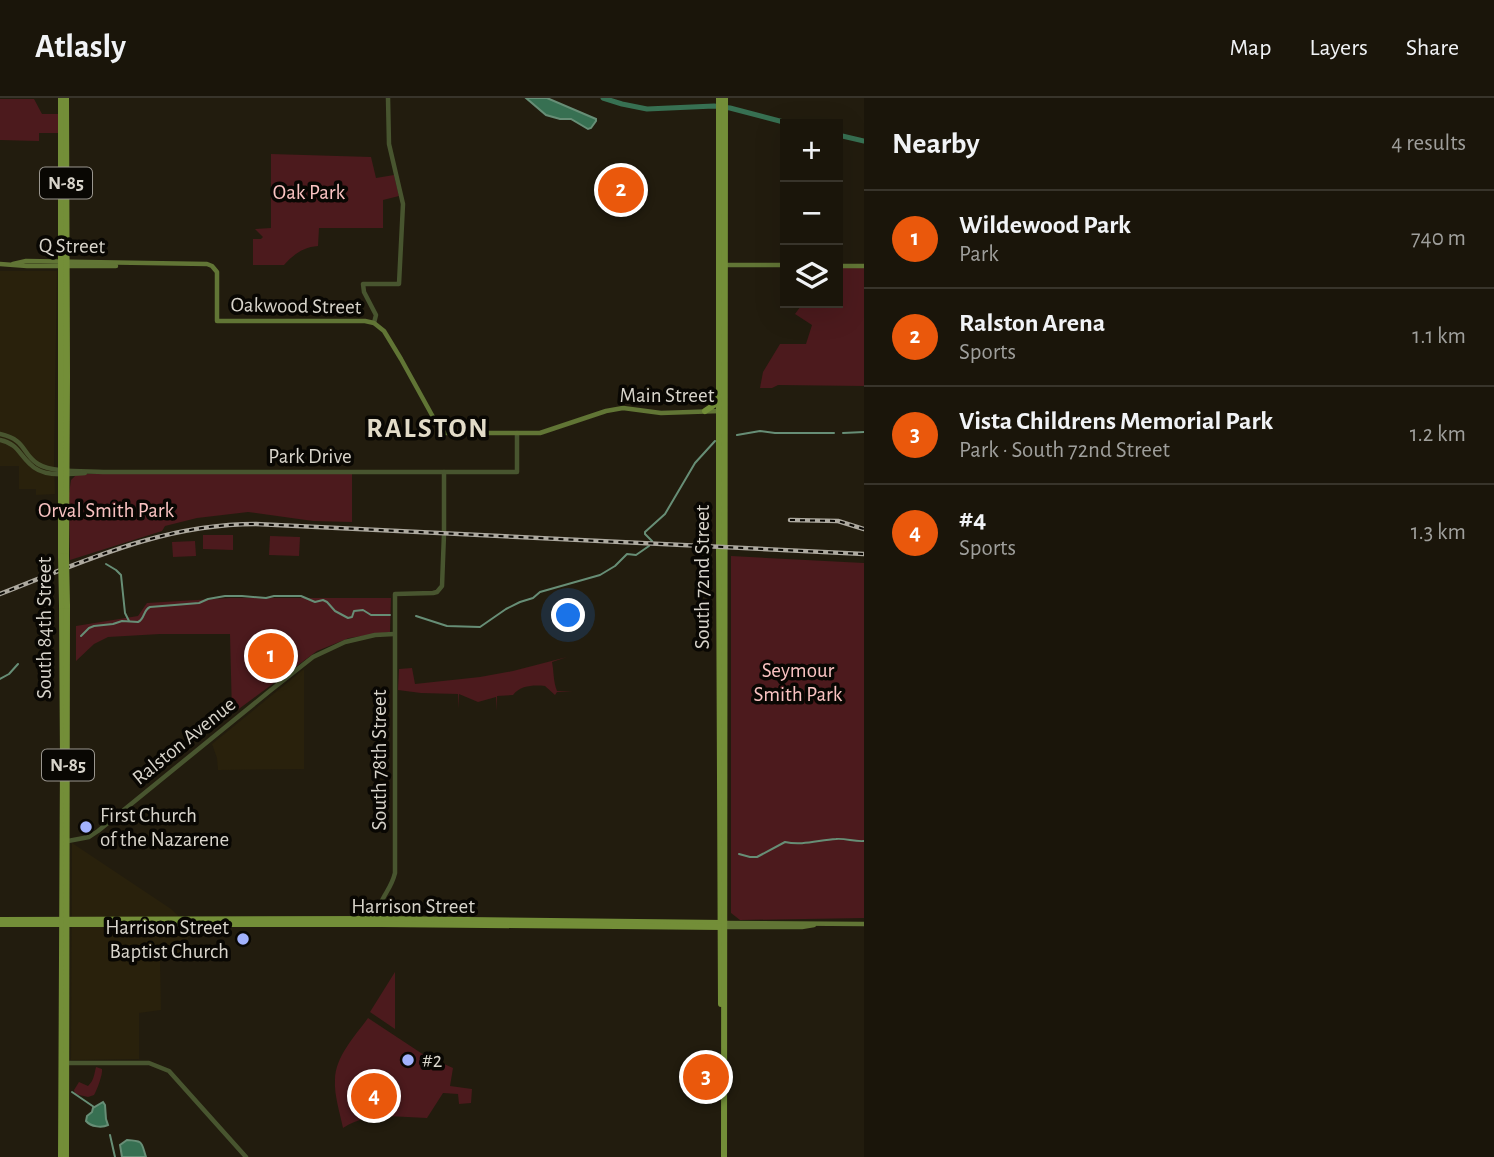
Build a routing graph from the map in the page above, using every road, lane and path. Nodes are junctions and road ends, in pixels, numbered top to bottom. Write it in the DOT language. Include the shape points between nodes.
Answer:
graph roads {
  1 [pos="63,98"];
  2 [pos="388,98"];
  3 [pos="722,98"];
  4 [pos="722,120"];
  5 [pos="719,182"];
  6 [pos="724,206"];
  7 [pos="0,264"];
  8 [pos="64,264"];
  9 [pos="721,265"];
  10 [pos="780,265"];
  11 [pos="843,266"];
  12 [pos="864,266"];
  13 [pos="218,321"];
  14 [pos="374,323"];
  15 [pos="719,395"];
  16 [pos="705,411"];
  17 [pos="722,411"];
  18 [pos="517,433"];
  19 [pos="0,434"];
  20 [pos="0,440"];
  21 [pos="444,471"];
  22 [pos="64,472"];
  23 [pos="64,606"];
  24 [pos="394,634"];
  25 [pos="62,811"];
  26 [pos="68,841"];
  27 [pos="378,920"];
  28 [pos="0,922"];
  29 [pos="65,922"];
  30 [pos="864,923"];
  31 [pos="723,925"];
  32 [pos="66,1063"];
  33 [pos="64,1157"];
  34 [pos="246,1157"];
  35 [pos="724,1157"];
  1 -- 8 [label="main road, South 84th Street / N-85"];
  2 -- 14 [label="street" via="389,144 402,204 399,284 363,284 376,315"];
  3 -- 4 [label="main road, South 72nd Street"];
  4 -- 5 [label="main road, South 72nd Street"];
  4 -- 6 [label="main road, South 72nd Street"];
  5 -- 6 [label="main road"];
  5 -- 9 [label="main road, South 72nd Street"];
  6 -- 9 [label="main road, South 72nd Street"];
  7 -- 8 [label="main road, Q Street"];
  8 -- 13 [label="main road, Q Street" via="207,264 217,275"];
  8 -- 22 [label="main road, South 84th Street / N-85"];
  9 -- 10 [label="main road"];
  9 -- 15 [label="main road, South 72nd Street"];
  9 -- 17 [label="main road, South 72nd Street"];
  11 -- 12 [label="main road"];
  13 -- 14 [label="main road, Oakwood Street"];
  14 -- 18 [label="main road, Main Street" via="384,331 445,433"];
  15 -- 16 [label="main road"];
  15 -- 17 [label="main road, South 72nd Street"];
  16 -- 17 [label="main road, Main Street"];
  16 -- 18 [label="main road, Main Street" via="616,409 544,433"];
  17 -- 31 [label="main road, South 72nd Street"];
  18 -- 21 [label="street, Park Drive" via="517,472"];
  19 -- 22 [label="street, Park Drive" via="19,442 39,464"];
  20 -- 22 [label="street, Park Drive" via="16,447 36,469"];
  21 -- 22 [label="street, Park Drive"];
  21 -- 24 [label="street, South 78th Street" via="443,580 433,593 396,594"];
  22 -- 23 [label="main road, South 84th Street / N-85, bridge"];
  23 -- 25 [label="main road, South 84th Street / N-85"];
  23 -- 26 [label="main road, South 84th Street / N-85"];
  24 -- 26 [label="street, Ralston Avenue" via="346,641 313,657 98,831"];
  24 -- 27 [label="street, South 78th Street" via="395,873 380,903"];
  25 -- 26 [label="main road"];
  25 -- 29 [label="main road, South 84th Street / N-85"];
  26 -- 29 [label="main road, South 84th Street / N-85"];
  27 -- 29 [label="main road, Harrison Street"];
  27 -- 31 [label="main road, Harrison Street"];
  28 -- 29 [label="main road, Harrison Street"];
  29 -- 31 [label="main road, Harrison Street"];
  29 -- 32 [label="main road, South 84th Street / N-85"];
  29 -- 33 [label="main road, South 84th Street / N-85"];
  30 -- 31 [label="main road, Harrison Street"];
  31 -- 35 [label="main road, South 72nd Street"];
  32 -- 33 [label="main road, South 84th Street / N-85"];
  32 -- 34 [label="street" via="149,1063 164,1068"];
}
